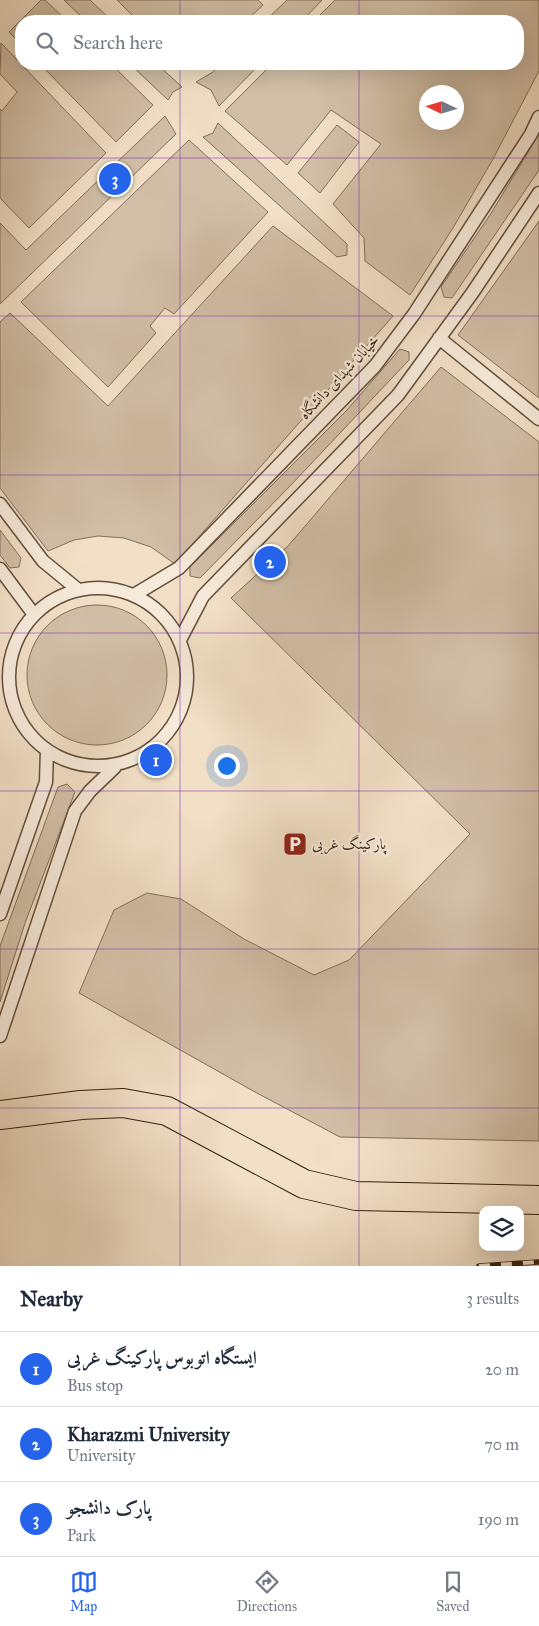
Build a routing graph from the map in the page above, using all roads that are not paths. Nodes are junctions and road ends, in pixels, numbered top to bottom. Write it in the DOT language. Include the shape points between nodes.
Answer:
graph roads {
  1 [pos="539,117"];
  2 [pos="539,194"];
  3 [pos="439,338"];
  4 [pos="539,419"];
  5 [pos="0,504"];
  6 [pos="0,569"];
  7 [pos="76,588"];
  8 [pos="134,595"];
  9 [pos="32,612"];
  10 [pos="180,640"];
  11 [pos="47,750"];
  12 [pos="115,767"];
  13 [pos="0,914"];
  14 [pos="0,1036"];
  15 [pos="0,1115"];
  16 [pos="539,1200"];
  1 -- 8 [label="lane, خیابان شهدای دانشگاه" via="461,244 375,366 179,568"];
  2 -- 3 [label="lane"];
  3 -- 4 [label="lane"];
  3 -- 10 [label="lane" via="398,395 203,596"];
  5 -- 7 [label="lane" via="43,561"];
  6 -- 9 [label="lane"];
  7 -- 8 [label="lane" via="110,588"];
  7 -- 9 [label="lane"];
  8 -- 10 [label="lane" via="153,606"];
  9 -- 11 [label="lane" via="15,648 10,670 11,694 18,716"];
  10 -- 12 [label="lane" via="186,661 187,684 182,707 172,728 137,758"];
  11 -- 12 [label="lane" via="70,761"];
  11 -- 13 [label="lane" via="46,782"];
  12 -- 14 [label="lane" via="75,811"];
  15 -- 16 [label="main road" via="123,1103 167,1111 304,1184 356,1196"];
}
